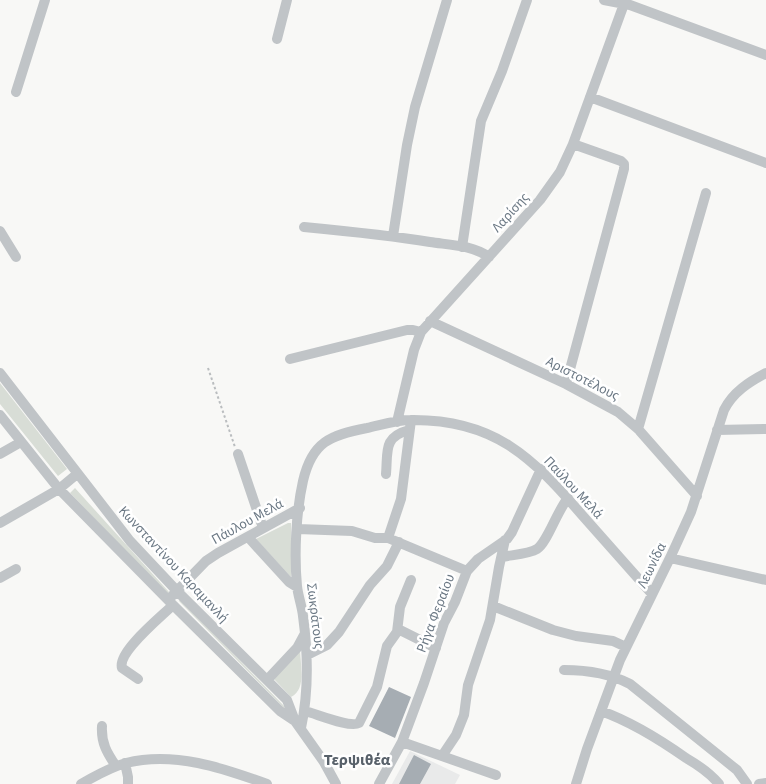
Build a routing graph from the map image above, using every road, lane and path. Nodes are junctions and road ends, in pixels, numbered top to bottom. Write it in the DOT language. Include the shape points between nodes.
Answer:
graph roads {
  1 [pos="45,0"];
  2 [pos="287,0"];
  3 [pos="447,0"];
  4 [pos="527,0"];
  5 [pos="604,0"];
  6 [pos="624,4"];
  7 [pos="277,39"];
  8 [pos="766,55"];
  9 [pos="16,92"];
  10 [pos="590,97"];
  11 [pos="573,144"];
  12 [pos="766,163"];
  13 [pos="706,193"];
  14 [pos="304,227"];
  15 [pos="0,231"];
  16 [pos="393,236"];
  17 [pos="462,246"];
  18 [pos="489,256"];
  19 [pos="16,257"];
  20 [pos="430,320"];
  21 [pos="420,332"];
  22 [pos="290,359"];
  23 [pos="208,368"];
  24 [pos="0,373"];
  25 [pos="766,373"];
  26 [pos="566,384"];
  27 [pos="0,415"];
  28 [pos="397,422"];
  29 [pos="410,425"];
  30 [pos="638,428"];
  31 [pos="766,429"];
  32 [pos="717,430"];
  33 [pos="21,442"];
  34 [pos="0,454"];
  35 [pos="238,454"];
  36 [pos="541,469"];
  37 [pos="77,474"];
  38 [pos="386,474"];
  39 [pos="59,489"];
  40 [pos="697,496"];
  41 [pos="568,498"];
  42 [pos="300,508"];
  43 [pos="0,523"];
  44 [pos="263,528"];
  45 [pos="298,529"];
  46 [pos="248,537"];
  47 [pos="388,538"];
  48 [pos="505,540"];
  49 [pos="399,542"];
  50 [pos="502,557"];
  51 [pos="670,558"];
  52 [pos="16,569"];
  53 [pos="467,570"];
  54 [pos="0,578"];
  55 [pos="411,580"];
  56 [pos="766,580"];
  57 [pos="297,587"];
  58 [pos="176,591"];
  59 [pos="652,594"];
  60 [pos="171,602"];
  61 [pos="493,606"];
  62 [pos="398,629"];
  63 [pos="304,633"];
  64 [pos="626,647"];
  65 [pos="436,648"];
  66 [pos="307,655"];
  67 [pos="564,670"];
  68 [pos="613,677"];
  69 [pos="138,679"];
  70 [pos="267,680"];
  71 [pos="305,711"];
  72 [pos="601,711"];
  73 [pos="298,725"];
  74 [pos="102,726"];
  75 [pos="402,742"];
  76 [pos="442,756"];
  77 [pos="121,765"];
  78 [pos="496,775"];
  79 [pos="766,783"];
  80 [pos="80,784"];
  81 [pos="128,784"];
  82 [pos="267,784"];
  83 [pos="336,784"];
  84 [pos="379,784"];
  85 [pos="576,784"];
  86 [pos="719,784"];
  87 [pos="748,784"];
  88 [pos="759,784"];
  1 -- 9 [label="street"];
  2 -- 7 [label="street"];
  3 -- 16 [label="street" via="415,107"];
  4 -- 17 [label="street" via="482,122"];
  5 -- 6 [label="street"];
  6 -- 8 [label="street"];
  6 -- 10 [label="street, Λαρίσης"];
  10 -- 11 [label="street, Λαρίσης"];
  10 -- 12 [label="street"];
  11 -- 18 [label="street, Λαρίσης" via="560,172 540,200"];
  11 -- 26 [label="street" via="620,161 624,169"];
  13 -- 30 [label="street"];
  14 -- 16 [label="street"];
  15 -- 19 [label="street"];
  16 -- 17 [label="street"];
  17 -- 18 [label="street"];
  18 -- 20 [label="street, Λαρίσης"];
  20 -- 21 [label="street, Λαρίσης"];
  20 -- 26 [label="street, Αριστοτέλους"];
  21 -- 22 [label="street" via="407,330"];
  21 -- 28 [label="street, Λαρίσης"];
  23 -- 35 [label="path"];
  24 -- 37 [label="street, Κωνσταντίνου Καραμανλή"];
  25 -- 32 [label="street, Λεωνίδα" via="730,399"];
  26 -- 30 [label="street, Αριστοτέλους" via="609,406"];
  27 -- 33 [label="street, Κωνσταντίνου Καραμανλή"];
  28 -- 29 [label="street, Παύλου Μελά"];
  28 -- 42 [label="street, Πάυλου Μελά" via="357,430 324,442 310,459"];
  29 -- 36 [label="street, Παύλου Μελά" via="438,422 479,430 498,438"];
  29 -- 38 [label="street" via="389,441"];
  29 -- 47 [label="street" via="401,499"];
  30 -- 40 [label="street, Αριστοτέλους"];
  31 -- 32 [label="street"];
  32 -- 40 [label="street, Λεωνίδα"];
  33 -- 34 [label="street"];
  33 -- 39 [label="street, Κωνσταντίνου Καραμανλή"];
  35 -- 44 [label="street"];
  36 -- 41 [label="street, Παύλου Μελά"];
  36 -- 48 [label="street, Ρήγα Φεραίου" via="521,515"];
  37 -- 39 [label="street"];
  37 -- 58 [label="street, Κωνσταντίνου Καραμανλή" via="130,541"];
  39 -- 43 [label="street"];
  39 -- 60 [label="street, Κωνσταντίνου Καραμανλή"];
  40 -- 51 [label="street, Λεωνίδα"];
  41 -- 50 [label="street" via="537,549"];
  41 -- 59 [label="street, Παύλου Μελά"];
  42 -- 44 [label="street, Πάυλου Μελά"];
  42 -- 45 [label="street, Σωκράτους"];
  44 -- 46 [label="street, Πάυλου Μελά"];
  45 -- 47 [label="street" via="352,531"];
  45 -- 57 [label="street, Σωκράτους"];
  46 -- 57 [label="street"];
  46 -- 58 [label="street, Πάυλου Μελά" via="206,561"];
  47 -- 49 [label="street"];
  48 -- 50 [label="street"];
  48 -- 53 [label="street, Ρήγα Φεραίου"];
  49 -- 53 [label="street"];
  49 -- 66 [label="street" via="387,566 370,585 339,632 327,645"];
  50 -- 61 [label="street"];
  51 -- 56 [label="street"];
  51 -- 59 [label="street, Λεωνίδα"];
  52 -- 54 [label="street"];
  53 -- 65 [label="street, Ρήγα Φεραίου"];
  55 -- 62 [label="street" via="400,607"];
  57 -- 63 [label="street, Σωκράτους"];
  58 -- 60 [label="street, Πάυλου Μελά"];
  58 -- 70 [label="street, Κωνσταντίνου Καραμανλή"];
  59 -- 64 [label="street, Λεωνίδα"];
  60 -- 69 [label="street, Πάυλου Μελά" via="121,659 122,668"];
  60 -- 73 [label="street, Κωνσταντίνου Καραμανλή"];
  61 -- 64 [label="street" via="553,630 613,641"];
  61 -- 76 [label="street" via="468,685 462,721"];
  62 -- 65 [label="street"];
  62 -- 71 [label="street" via="387,646 377,687 359,724 346,724"];
  63 -- 66 [label="street, Σωκράτους"];
  63 -- 70 [label="street" via="297,648"];
  64 -- 68 [label="street, Λεωνίδα"];
  65 -- 75 [label="street, Ρήγα Φεραίου"];
  66 -- 71 [label="street, Σωκράτους"];
  67 -- 68 [label="street" via="591,671"];
  68 -- 72 [label="street, Λεωνίδα"];
  68 -- 87 [label="street" via="639,690 737,770"];
  70 -- 73 [label="street, Κωνσταντίνου Καραμανλή" via="287,700"];
  71 -- 73 [label="street, Σωκράτους"];
  72 -- 85 [label="street, Λεωνίδα"];
  72 -- 86 [label="street" via="664,743"];
  73 -- 83 [label="street, Κωνσταντίνου Καραμανλή"];
  74 -- 77 [label="street" via="104,748"];
  75 -- 76 [label="street"];
  75 -- 84 [label="street, Ρήγα Φεραίου"];
  76 -- 78 [label="street"];
  77 -- 80 [label="street"];
  77 -- 81 [label="street"];
  77 -- 82 [label="street" via="163,759 194,762"];
  79 -- 88 [label="street"];
}
